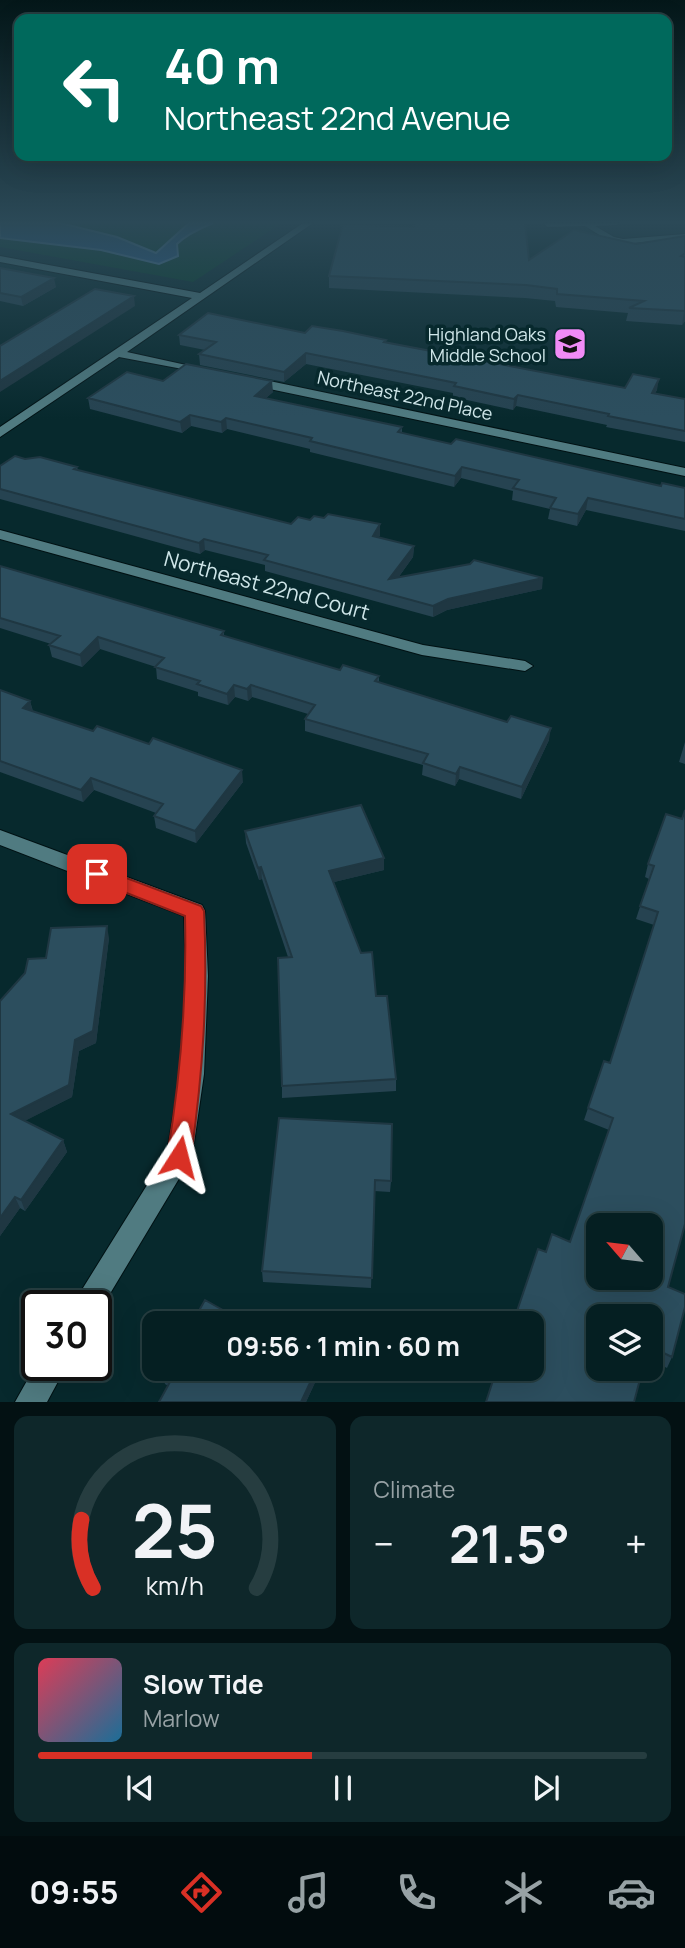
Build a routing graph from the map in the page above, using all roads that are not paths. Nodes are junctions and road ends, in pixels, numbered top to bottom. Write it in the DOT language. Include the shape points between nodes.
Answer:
graph roads {
  1 [pos="160,288"];
  2 [pos="212,288"];
  3 [pos="201,296"];
  4 [pos="117,353"];
  5 [pos="225,376"];
  6 [pos="239,379"];
  7 [pos="0,433"];
  8 [pos="685,472"];
  9 [pos="0,534"];
  10 [pos="525,666"];
  11 [pos="0,837"];
  12 [pos="98,1290"];
  13 [pos="42,1381"];
  14 [pos="30,1402"];
  1 -- 3 [label="street"];
  2 -- 3 [label="street"];
  3 -- 4 [label="street"];
  4 -- 5 [label="street"];
  4 -- 7 [label="street"];
  6 -- 8 [label="street, Northeast 22nd Place"];
  9 -- 10 [label="street, Northeast 22nd Court" via="422,650"];
  11 -- 12 [label="street" via="194,911 197,976 192,1074 179,1157"];
  13 -- 14 [label="street"];
}
